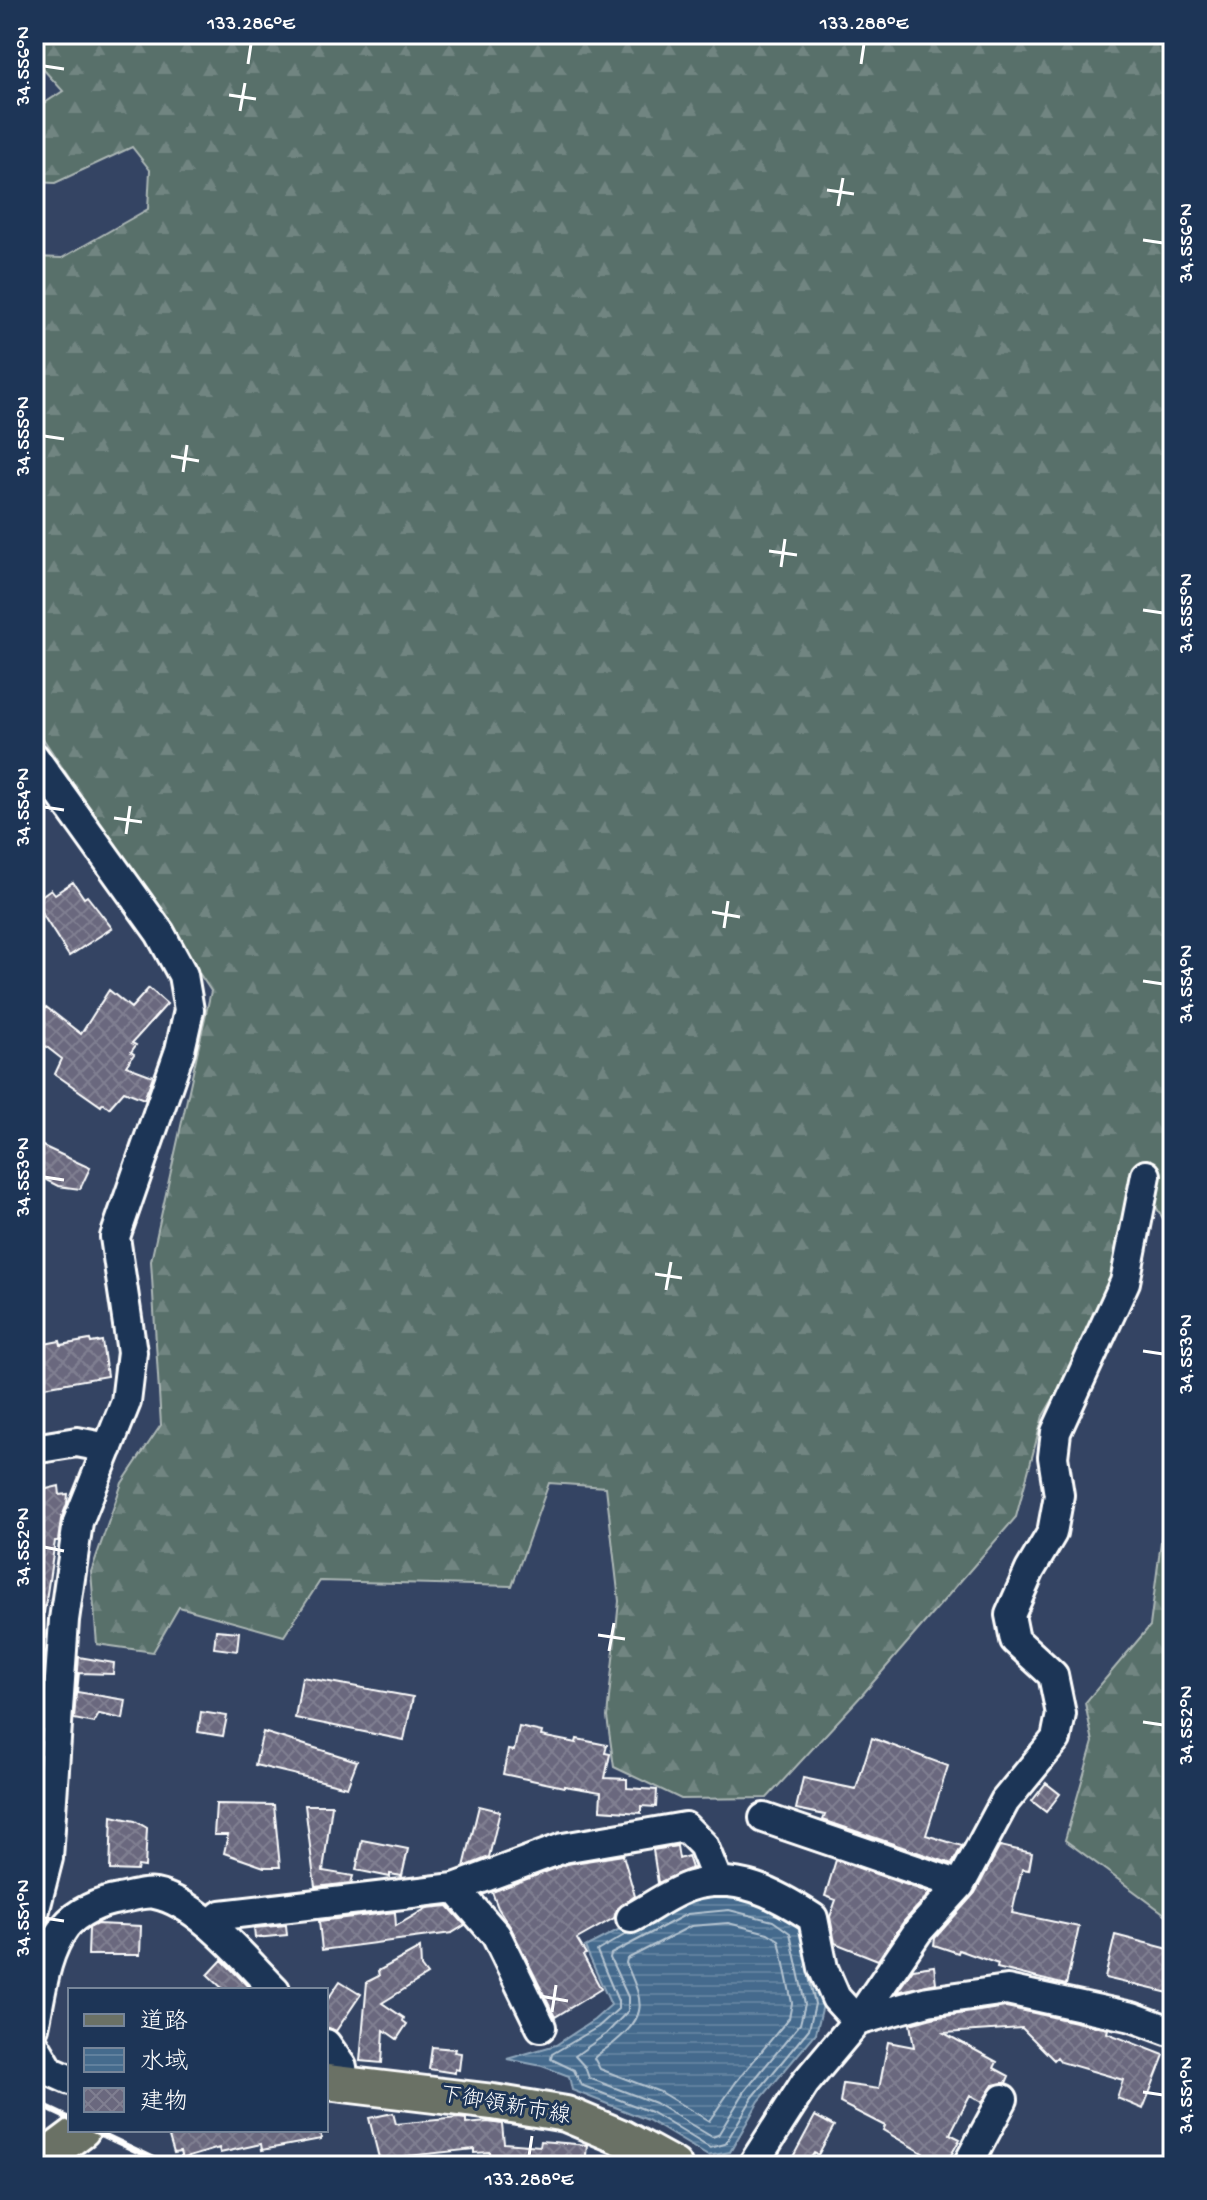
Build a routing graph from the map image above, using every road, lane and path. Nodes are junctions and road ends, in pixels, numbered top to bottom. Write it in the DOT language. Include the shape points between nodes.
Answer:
graph roads {
  1 [pos="34,757"];
  2 [pos="1146,1175"];
  3 [pos="108,1448"];
  4 [pos="34,1449"];
  5 [pos="44,1766"];
  6 [pos="764,1818"];
  7 [pos="718,1882"];
  8 [pos="960,1885"];
  9 [pos="455,1888"];
  10 [pos="34,1913"];
  11 [pos="631,1918"];
  12 [pos="210,1924"];
  13 [pos="42,1956"];
  14 [pos="273,1988"];
  15 [pos="857,2021"];
  16 [pos="34,2027"];
  17 [pos="541,2027"];
  18 [pos="1173,2032"];
  19 [pos="34,2044"];
  20 [pos="328,2047"];
  21 [pos="68,2079"];
  22 [pos="335,2082"];
  23 [pos="1003,2099"];
  24 [pos="77,2134"];
  25 [pos="34,2166"];
  26 [pos="674,2166"];
  27 [pos="752,2166"];
  28 [pos="967,2166"];
  1 -- 3 [label="street" via="160,933 183,975 189,1010 115,1237 132,1352 126,1402"];
  2 -- 8 [label="street" via="1125,1282 1056,1432 1053,1457 1059,1495 1052,1533 1010,1615 1015,1640 1053,1675 1061,1714 1056,1739 1005,1801"];
  3 -- 4 [label="street" via="77,1442"];
  3 -- 5 [label="street" via="78,1522"];
  5 -- 10 [label="street" via="48,1858"];
  6 -- 8 [label="street"];
  7 -- 9 [label="street" via="703,1845 685,1827 563,1848"];
  7 -- 11 [label="street" via="690,1886"];
  7 -- 15 [label="street" via="753,1886 813,1918 823,1968 836,1998"];
  8 -- 15 [label="street" via="918,1931"];
  9 -- 12 [label="street" via="221,1915"];
  9 -- 17 [label="street" via="496,1935"];
  12 -- 13 [label="street" via="153,1893 112,1900 66,1926"];
  12 -- 14 [label="street"];
  13 -- 16 [label="street"];
  15 -- 18 [label="street" via="928,2001 1007,1990 1132,2017"];
  15 -- 27 [label="street" via="805,2083"];
  19 -- 21 [label="street" via="50,2071"];
  20 -- 22 [label="street" via="342,2067"];
  22 -- 26 [label="main road, 下御領新市線" via="566,2114"];
  23 -- 28 [label="street"];
  24 -- 25 [label="main road"];
}
